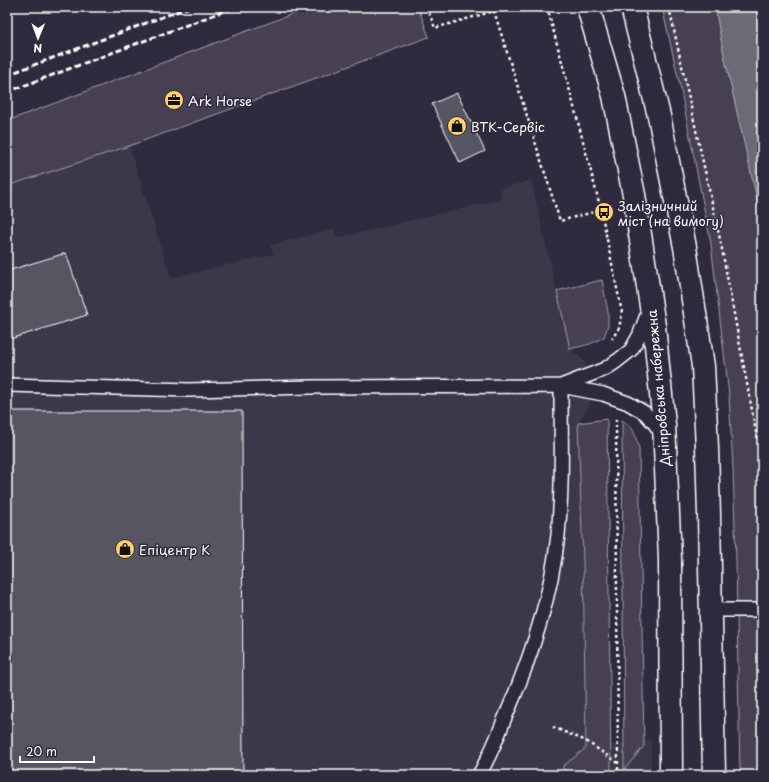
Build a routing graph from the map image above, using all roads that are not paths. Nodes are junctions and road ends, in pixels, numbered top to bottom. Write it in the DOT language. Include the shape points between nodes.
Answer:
graph roads {
  1 [pos="588,7"];
  2 [pos="632,7"];
  3 [pos="650,306"];
  4 [pos="7,385"];
  5 [pos="561,386"];
  6 [pos="665,439"];
  7 [pos="711,610"];
  8 [pos="762,610"];
  9 [pos="479,775"];
  10 [pos="671,775"];
  11 [pos="714,775"];
  1 -- 3 [label="main road, Дніпровська набережна" via="615,104 634,195"];
  2 -- 7 [label="main road" via="659,116 685,247 703,366 708,455"];
  3 -- 5 [label="lane" via="631,350 605,369"];
  3 -- 6 [label="main road, Дніпровська набережна"];
  4 -- 5 [label="lane" via="189,390"];
  5 -- 6 [label="lane" via="603,394 628,403 645,413"];
  5 -- 9 [label="lane" via="562,469 558,534 547,597 518,688"];
  6 -- 10 [label="main road, Дніпровська набережна" via="670,559"];
  7 -- 8 [label="lane"];
  7 -- 11 [label="main road"];
}
